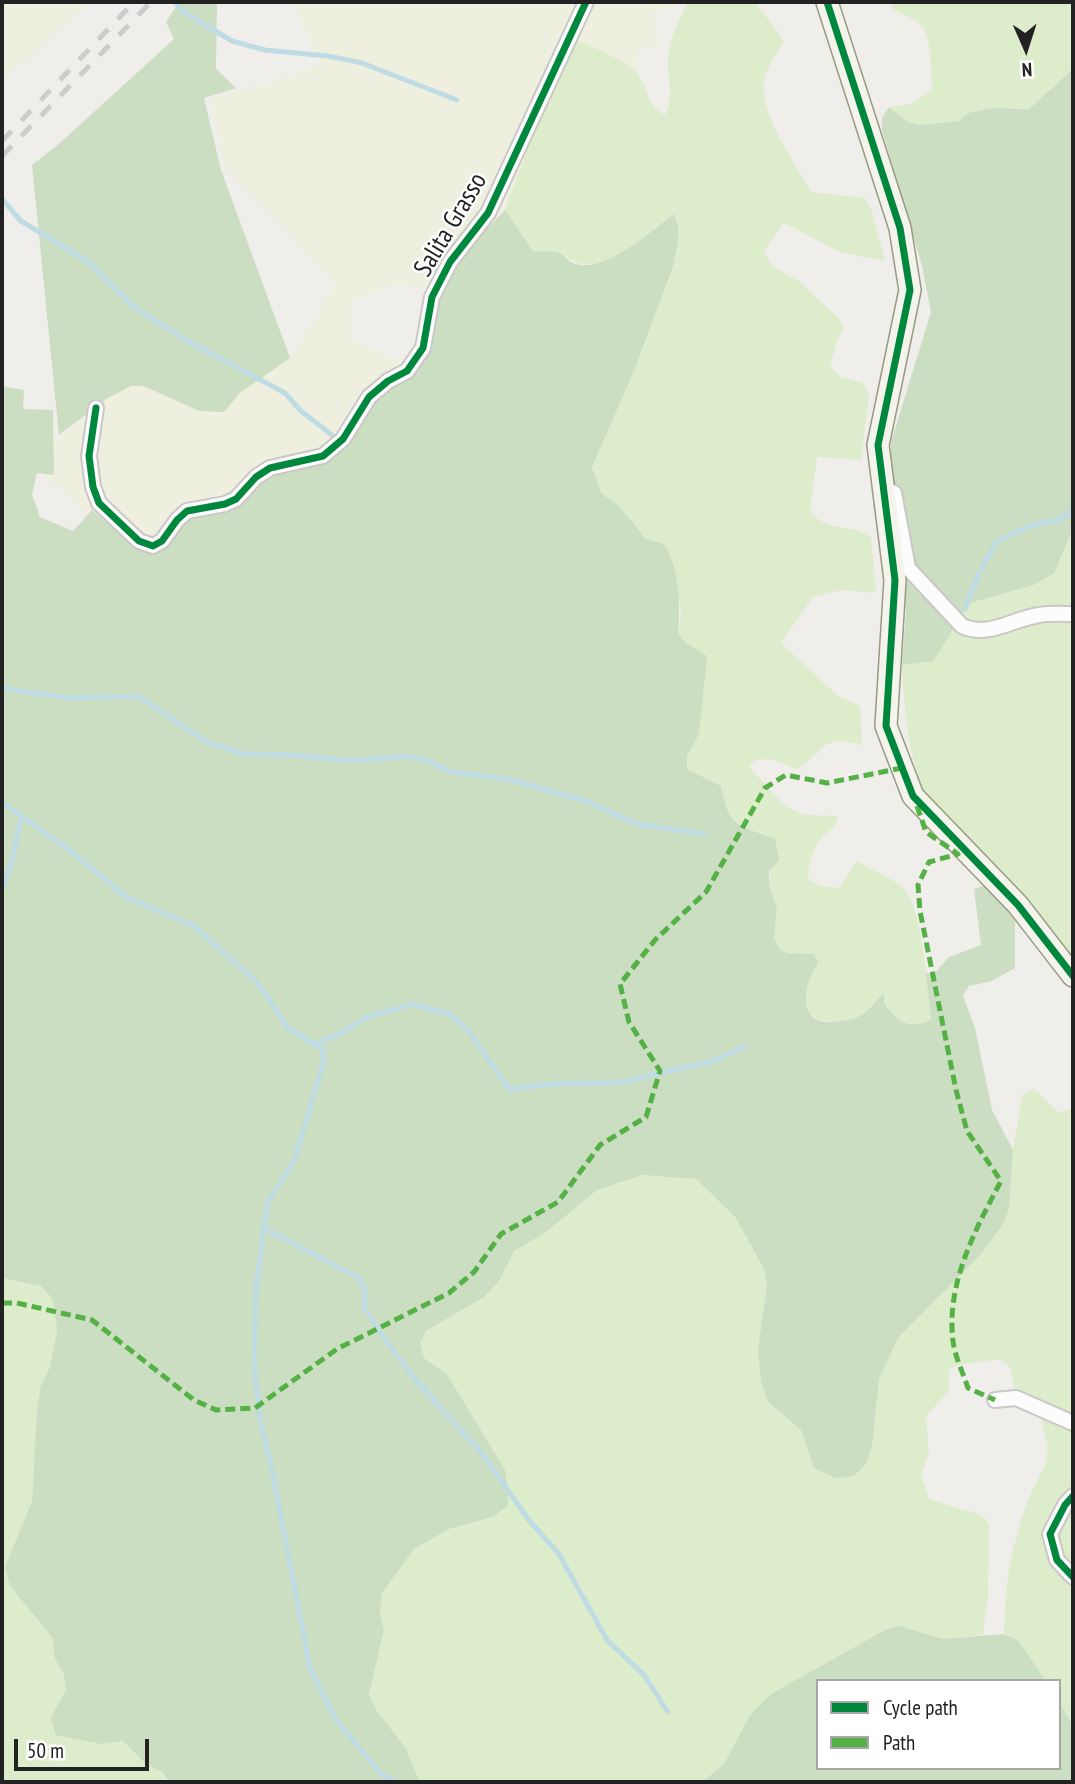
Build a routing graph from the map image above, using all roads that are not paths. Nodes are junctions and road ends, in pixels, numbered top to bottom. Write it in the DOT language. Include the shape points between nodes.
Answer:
graph roads {
  1 [pos="586,2"];
  2 [pos="827,2"];
  3 [pos="96,408"];
  4 [pos="884,488"];
  5 [pos="1073,614"];
  6 [pos="1073,976"];
  7 [pos="995,1400"];
  8 [pos="1073,1423"];
  9 [pos="1073,1496"];
  10 [pos="1073,1577"];
  1 -- 3 [label="street, Salita Grasso" via="488,213 450,262 432,297 423,348 407,371 369,397 343,439 323,456 270,468 225,505 187,511 153,546 139,541 99,503 89,456"];
  2 -- 4 [label="street" via="900,228 909,290 878,445"];
  4 -- 5 [label="street" via="894,493 908,568 962,626 991,630 1041,615"];
  4 -- 6 [label="street" via="895,580 886,726 913,796 1018,905"];
  7 -- 8 [label="street" via="1016,1398"];
  9 -- 10 [label="street" via="1050,1534 1057,1560"];
}
